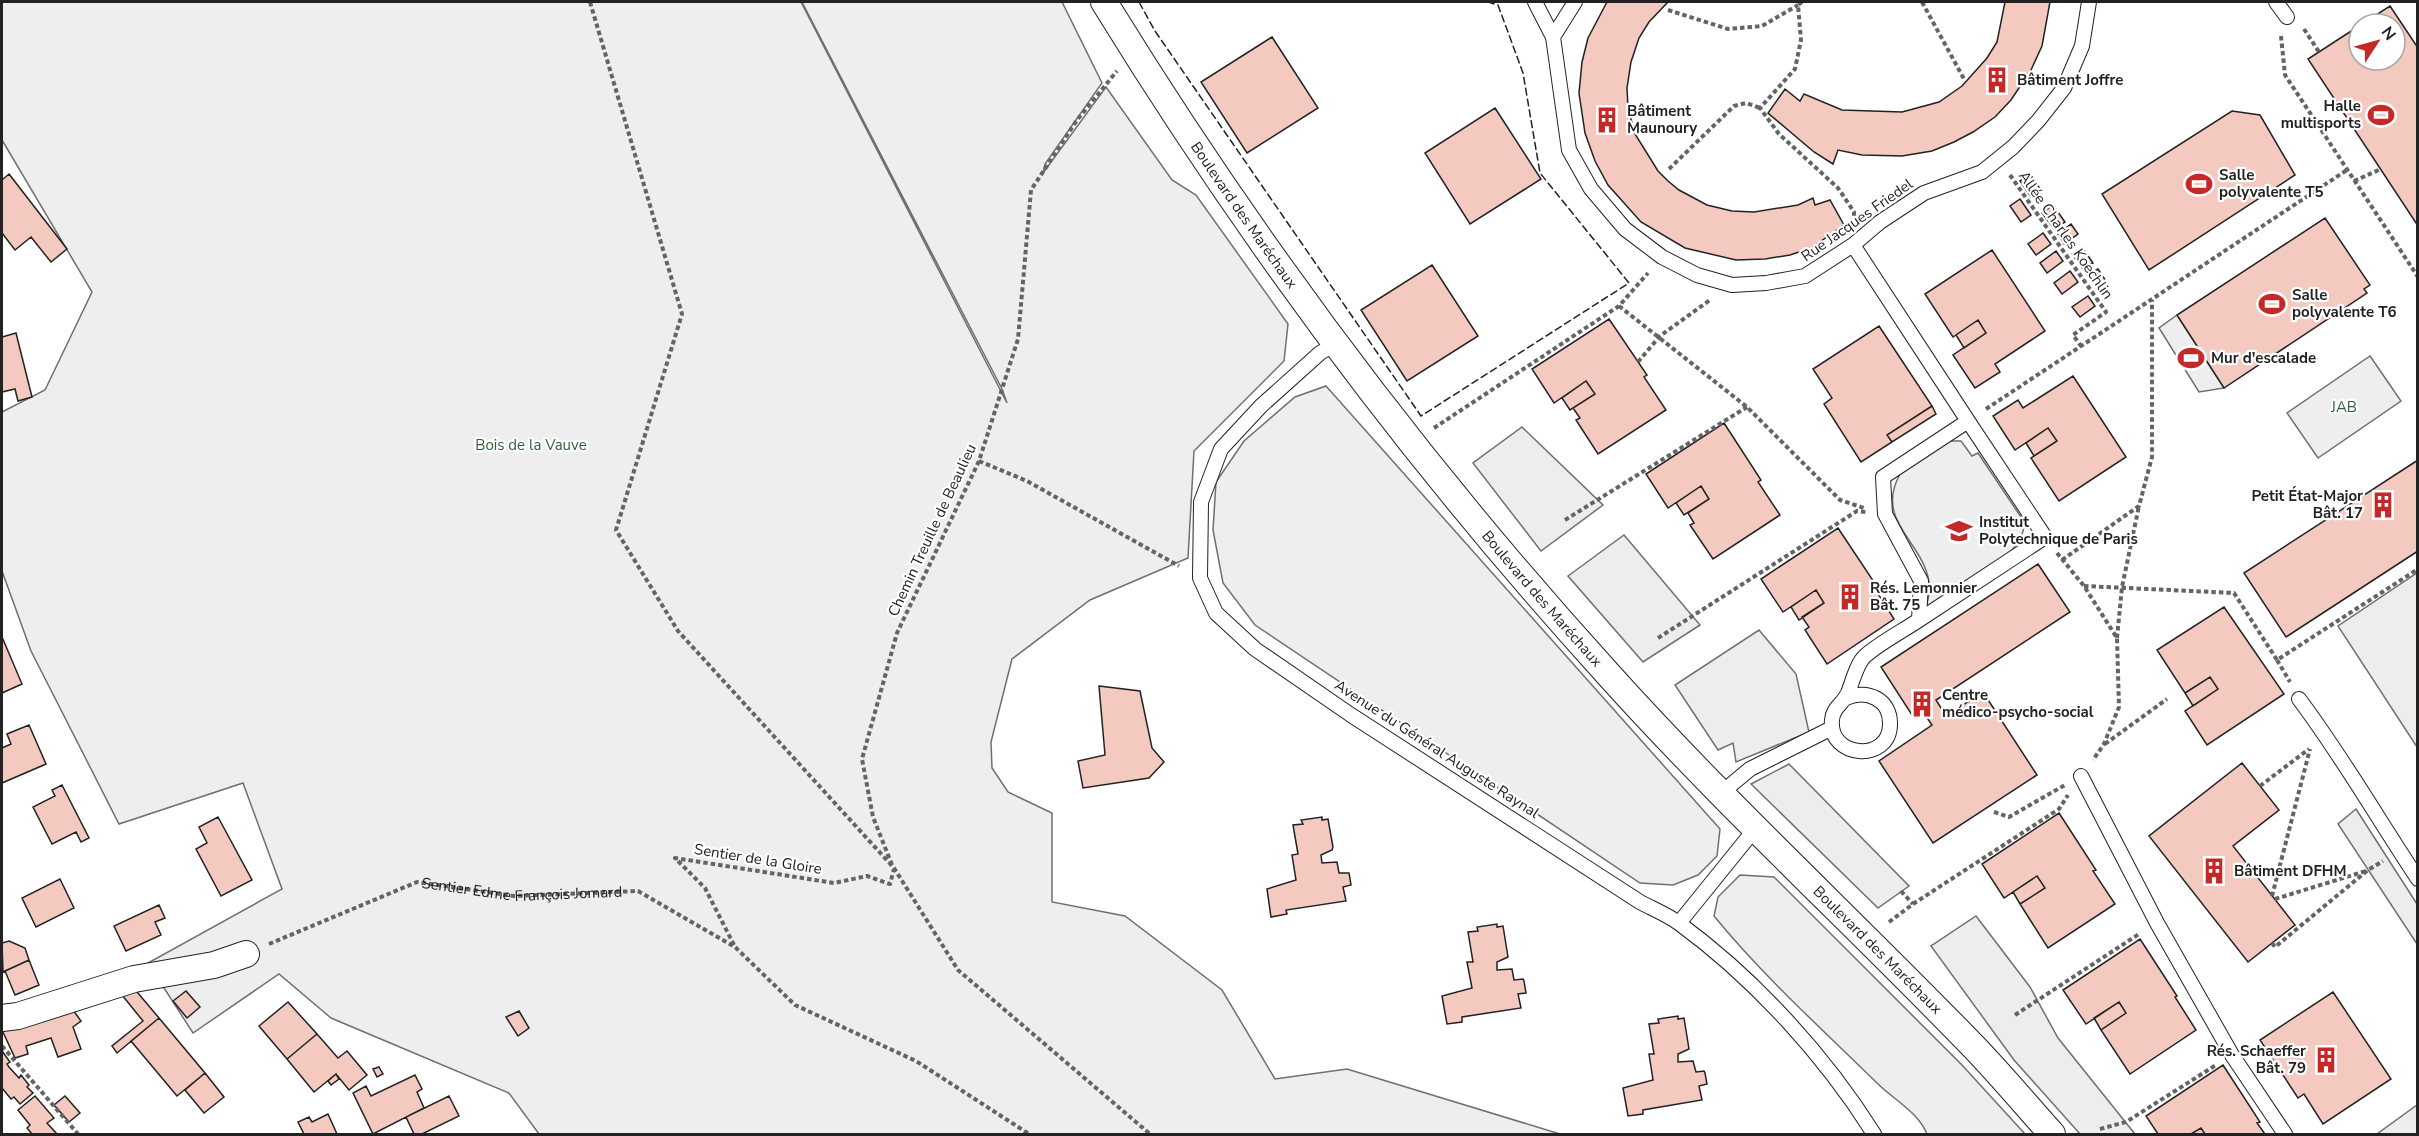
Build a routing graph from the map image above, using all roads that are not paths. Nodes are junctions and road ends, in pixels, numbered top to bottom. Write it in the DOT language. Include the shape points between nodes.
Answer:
graph roads {
  1 [pos="1104,2"];
  2 [pos="1535,2"];
  3 [pos="1575,2"];
  4 [pos="2089,2"];
  5 [pos="2277,2"];
  6 [pos="2294,20"];
  7 [pos="1553,37"];
  8 [pos="1853,245"];
  9 [pos="1335,344"];
  10 [pos="1968,421"];
  11 [pos="1919,620"];
  12 [pos="1846,698"];
  13 [pos="2299,699"];
  14 [pos="1832,728"];
  15 [pos="2081,776"];
  16 [pos="1720,794"];
  17 [pos="1755,829"];
  18 [pos="2418,879"];
  19 [pos="1679,923"];
  20 [pos="246,954"];
  21 [pos="2,1018"];
  22 [pos="1874,1134"];
  23 [pos="2052,1134"];
  24 [pos="2285,1134"];
  1 -- 9 [label="street, Boulevard des Maréchaux" via="1185,131"];
  2 -- 7 [label="lane, Rue Jacques Friedel"];
  3 -- 7 [label="lane"];
  4 -- 8 [label="lane, Rue Jacques Friedel" via="2082,46 2064,88 2038,122 1983,172 1924,193"];
  5 -- 6 [label="lane"];
  7 -- 8 [label="lane, Rue Jacques Friedel" via="1569,150 1591,189 1625,229 1662,257 1732,285 1766,283 1804,276"];
  8 -- 10 [label="lane"];
  9 -- 16 [label="street, Boulevard des Maréchaux" via="1518,573"];
  9 -- 19 [label="lane, Avenue du Général Auguste Raynal" via="1261,406 1221,449 1201,502 1200,578 1216,613 1255,649 1392,742 1640,902"];
  10 -- 11 [label="lane" via="1883,477 1885,514 1921,581"];
  10 -- 11 [label="lane" via="2045,537"];
  11 -- 12 [label="lane" via="1863,657"];
  12 -- 14 [label="lane" via="1834,711"];
  12 -- 14 [label="lane" via="1864,693 1878,699 1890,716 1888,735 1878,747 1861,752 1850,750 1839,741"];
  13 -- 18 [label="lane"];
  14 -- 16 [label="lane" via="1750,769"];
  15 -- 24 [label="lane" via="2157,923 2232,1055"];
  16 -- 17 [label="street, Boulevard des Maréchaux"];
  17 -- 19 [label="lane"];
  17 -- 23 [label="street, Boulevard des Maréchaux" via="1975,1048"];
  19 -- 22 [label="lane, Avenue du Général Auguste Raynal" via="1794,1027"];
  20 -- 21 [label="street" via="214,965 134,979"];
}
